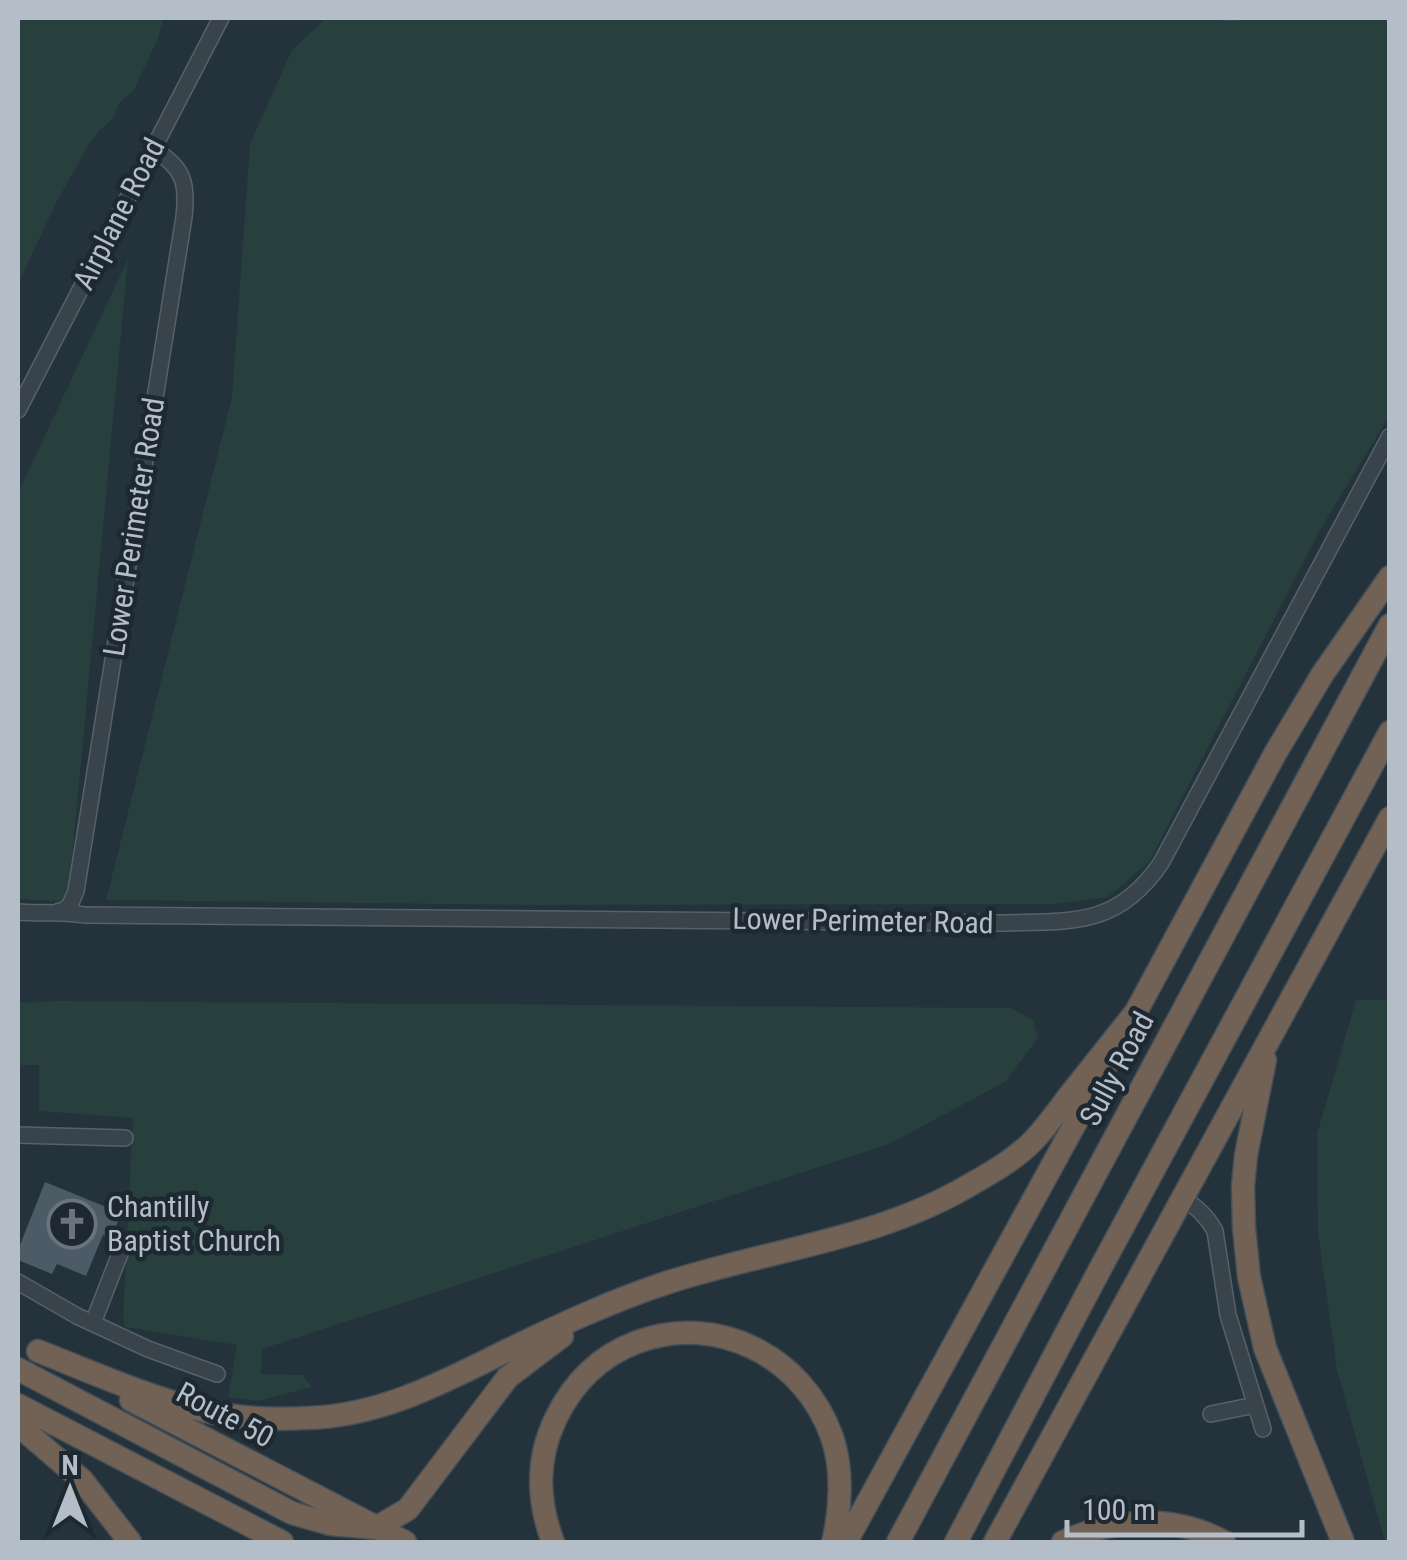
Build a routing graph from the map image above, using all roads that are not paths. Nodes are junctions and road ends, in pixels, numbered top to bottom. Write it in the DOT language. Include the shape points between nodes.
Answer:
graph roads {
  1 [pos="221,18"];
  2 [pos="152,149"];
  3 [pos="18,410"];
  4 [pos="1390,436"];
  5 [pos="1390,577"];
  6 [pos="1390,625"];
  7 [pos="1390,732"];
  8 [pos="1390,818"];
  9 [pos="59,911"];
  10 [pos="18,912"];
  11 [pos="1136,1013"];
  12 [pos="1270,1037"];
  13 [pos="18,1135"];
  14 [pos="125,1138"];
  15 [pos="1182,1197"];
  16 [pos="123,1246"];
  17 [pos="18,1282"];
  18 [pos="616,1301"];
  19 [pos="93,1323"];
  20 [pos="28,1345"];
  21 [pos="18,1369"];
  22 [pos="217,1374"];
  23 [pos="1255,1404"];
  24 [pos="18,1405"];
  25 [pos="1210,1414"];
  26 [pos="18,1425"];
  27 [pos="1263,1428"];
  28 [pos="376,1528"];
  29 [pos="130,1542"];
  30 [pos="282,1542"];
  31 [pos="404,1542"];
  32 [pos="553,1542"];
  33 [pos="833,1542"];
  34 [pos="846,1542"];
  35 [pos="898,1542"];
  36 [pos="956,1542"];
  37 [pos="995,1542"];
  38 [pos="1063,1542"];
  39 [pos="1224,1542"];
  40 [pos="1342,1542"];
  1 -- 2 [label="street, Airplane Road"];
  2 -- 3 [label="street, Airplane Road"];
  2 -- 9 [label="street, Lower Perimeter Road" via="180,172 184,217 76,892"];
  4 -- 9 [label="street, Lower Perimeter Road" via="1160,863 1134,895 1100,915 981,923"];
  5 -- 11 [label="highway" via="1276,752"];
  6 -- 35 [label="highway, Sully Road"];
  7 -- 36 [label="highway"];
  8 -- 12 [label="highway"];
  9 -- 10 [label="street, Lower Perimeter Road"];
  11 -- 18 [label="highway" via="1030,1144 968,1186 885,1224"];
  11 -- 34 [label="highway"];
  12 -- 15 [label="highway"];
  12 -- 40 [label="highway" via="1245,1171 1249,1277 1266,1348"];
  13 -- 14 [label="street"];
  15 -- 23 [label="street" via="1215,1231 1228,1316"];
  15 -- 37 [label="highway"];
  16 -- 19 [label="street"];
  17 -- 19 [label="street"];
  18 -- 20 [label="highway" via="432,1388 338,1416 204,1411"];
  18 -- 28 [label="highway" via="508,1377 408,1509"];
  19 -- 22 [label="street"];
  20 -- 28 [label="highway, Route 50"];
  21 -- 28 [label="highway" via="292,1513"];
  23 -- 25 [label="street"];
  23 -- 27 [label="street"];
  24 -- 30 [label="highway"];
  26 -- 29 [label="highway" via="82,1480"];
  28 -- 31 [label="highway, Route 50"];
  32 -- 33 [label="highway" via="542,1507 541,1465 562,1404 582,1378 624,1347 658,1335 694,1333 751,1345 786,1368 813,1400 838,1464"];
  38 -- 39 [label="highway" via="1141,1522 1187,1527"];
}
